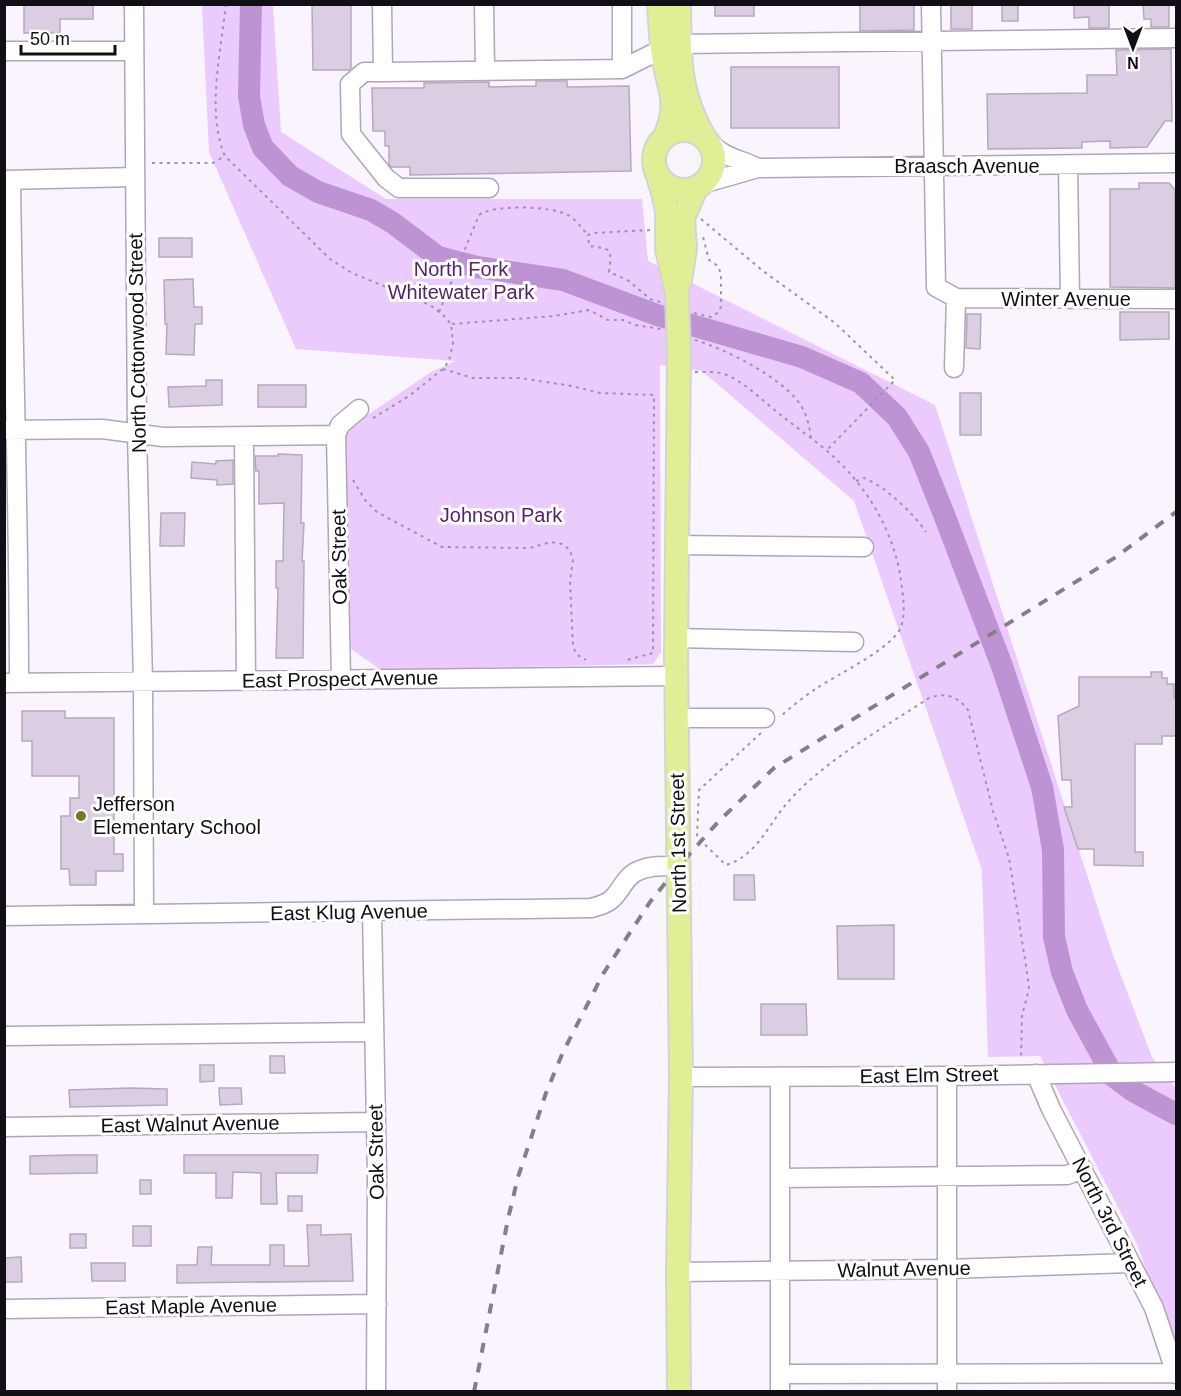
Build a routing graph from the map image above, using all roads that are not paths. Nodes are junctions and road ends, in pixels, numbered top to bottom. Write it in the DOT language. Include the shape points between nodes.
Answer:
graph roads {
  1 [pos="134,4"];
  2 [pos="382,4"];
  3 [pos="484,4"];
  4 [pos="622,4"];
  5 [pos="659,4"];
  6 [pos="679,4"];
  7 [pos="931,4"];
  8 [pos="1176,38"];
  9 [pos="931,41"];
  10 [pos="671,50"];
  11 [pos="4,51"];
  12 [pos="134,51"];
  13 [pos="622,69"];
  14 [pos="485,70"];
  15 [pos="383,72"];
  16 [pos="665,137"];
  17 [pos="707,141"];
  18 [pos="1176,163"];
  19 [pos="1068,165"];
  20 [pos="933,166"];
  21 [pos="758,168"];
  22 [pos="136,170"];
  23 [pos="656,172"];
  24 [pos="8,180"];
  25 [pos="701,185"];
  26 [pos="489,188"];
  27 [pos="677,294"];
  28 [pos="957,298"];
  29 [pos="1070,299"];
  30 [pos="1176,299"];
  31 [pos="954,368"];
  32 [pos="363,416"];
  33 [pos="9,430"];
  34 [pos="137,433"];
  35 [pos="336,435"];
  36 [pos="244,436"];
  37 [pos="676,545"];
  38 [pos="864,547"];
  39 [pos="676,638"];
  40 [pos="854,642"];
  41 [pos="676,676"];
  42 [pos="341,679"];
  43 [pos="246,680"];
  44 [pos="143,682"];
  45 [pos="12,683"];
  46 [pos="677,718"];
  47 [pos="769,722"];
  48 [pos="679,866"];
  49 [pos="372,912"];
  50 [pos="144,914"];
  51 [pos="4,916"];
  52 [pos="373,1032"];
  53 [pos="4,1036"];
  54 [pos="1176,1072"];
  55 [pos="1029,1074"];
  56 [pos="947,1076"];
  57 [pos="681,1077"];
  58 [pos="780,1077"];
  59 [pos="375,1122"];
  60 [pos="4,1127"];
  61 [pos="1083,1169"];
  62 [pos="948,1175"];
  63 [pos="781,1178"];
  64 [pos="1130,1263"];
  65 [pos="946,1269"];
  66 [pos="779,1271"];
  67 [pos="678,1272"];
  68 [pos="377,1304"];
  69 [pos="4,1309"];
  70 [pos="1176,1374"];
  71 [pos="780,1383"];
  72 [pos="947,1383"];
  73 [pos="376,1392"];
  74 [pos="680,1392"];
  1 -- 12 [label="street, North Cottonwood Street"];
  2 -- 15 [label="street"];
  3 -- 14 [label="street"];
  4 -- 13 [label="street"];
  5 -- 10 [label="main road"];
  6 -- 10 [label="main road"];
  7 -- 9 [label="street"];
  8 -- 9 [label="street"];
  9 -- 10 [label="street"];
  9 -- 20 [label="street"];
  10 -- 13 [label="street" via="652,54"];
  10 -- 16 [label="main road" via="674,106"];
  10 -- 17 [label="main road" via="694,119"];
  11 -- 12 [label="street"];
  12 -- 22 [label="street, North Cottonwood Street"];
  13 -- 14 [label="street"];
  14 -- 15 [label="street"];
  15 -- 26 [label="street" via="364,72 350,84 351,134 386,178 399,188"];
  16 -- 17 [label="main road" via="684,130"];
  16 -- 23 [label="main road" via="655,153"];
  17 -- 21 [label="street, Braasch Avenue" via="728,158"];
  17 -- 25 [label="main road" via="715,165"];
  18 -- 19 [label="street, Braasch Avenue"];
  19 -- 20 [label="street, Braasch Avenue"];
  19 -- 29 [label="street"];
  20 -- 21 [label="street, Braasch Avenue"];
  20 -- 28 [label="street" via="936,287"];
  21 -- 25 [label="street, Braasch Avenue"];
  22 -- 24 [label="street"];
  22 -- 34 [label="street, North Cottonwood Street"];
  23 -- 25 [label="main road" via="669,186 687,191"];
  23 -- 27 [label="main road, North 1st Street" via="667,212 667,249"];
  24 -- 33 [label="street"];
  25 -- 27 [label="main road, North 1st Street" via="684,213 685,248"];
  27 -- 37 [label="main road, North 1st Street, bridge" via="685,347"];
  28 -- 29 [label="street, Winter Avenue"];
  28 -- 31 [label="street"];
  29 -- 30 [label="street, Winter Avenue"];
  32 -- 35 [label="street" via="340,425"];
  33 -- 34 [label="street" via="102,429"];
  33 -- 45 [label="street" via="19,512"];
  34 -- 36 [label="street" via="162,437"];
  34 -- 44 [label="street, North Cottonwood Street"];
  35 -- 36 [label="street"];
  35 -- 42 [label="street, Oak Street"];
  36 -- 43 [label="street"];
  37 -- 38 [label="street"];
  37 -- 39 [label="main road, North 1st Street"];
  39 -- 40 [label="street"];
  39 -- 41 [label="main road, North 1st Street"];
  41 -- 42 [label="street, East Prospect Avenue"];
  41 -- 46 [label="main road, North 1st Street"];
  42 -- 43 [label="street, East Prospect Avenue"];
  43 -- 44 [label="street, East Prospect Avenue"];
  44 -- 45 [label="street, East Prospect Avenue"];
  44 -- 50 [label="street, North Cottonwood Street"];
  46 -- 47 [label="street"];
  46 -- 48 [label="main road, North 1st Street"];
  48 -- 49 [label="street, East Klug Avenue" via="638,870 614,897 591,908"];
  48 -- 57 [label="main road, North 1st Street"];
  49 -- 50 [label="street, East Klug Avenue"];
  49 -- 52 [label="street, Oak Street"];
  50 -- 51 [label="street, East Klug Avenue"];
  52 -- 53 [label="street"];
  52 -- 59 [label="street, Oak Street"];
  54 -- 55 [label="street, East Elm Street"];
  55 -- 56 [label="street, East Elm Street"];
  55 -- 61 [label="street, North 3rd Street"];
  56 -- 58 [label="street, East Elm Street"];
  56 -- 62 [label="street"];
  57 -- 58 [label="street, East Elm Street"];
  57 -- 67 [label="main road, North 1st Street"];
  58 -- 63 [label="street"];
  59 -- 60 [label="street, East Walnut Avenue"];
  59 -- 68 [label="street, Oak Street"];
  61 -- 62 [label="street" via="1067,1175"];
  61 -- 64 [label="street, North 3rd Street"];
  62 -- 63 [label="street"];
  62 -- 65 [label="street"];
  63 -- 66 [label="street"];
  64 -- 65 [label="street, Walnut Avenue"];
  64 -- 70 [label="street, North 3rd Street" via="1154,1308"];
  65 -- 66 [label="street, Walnut Avenue"];
  65 -- 72 [label="street"];
  66 -- 67 [label="street, Walnut Avenue"];
  66 -- 71 [label="street"];
  67 -- 74 [label="main road, North 1st Street"];
  68 -- 69 [label="street, East Maple Avenue"];
  68 -- 73 [label="street, Oak Street"];
  70 -- 72 [label="street"];
  71 -- 72 [label="street"];
}
